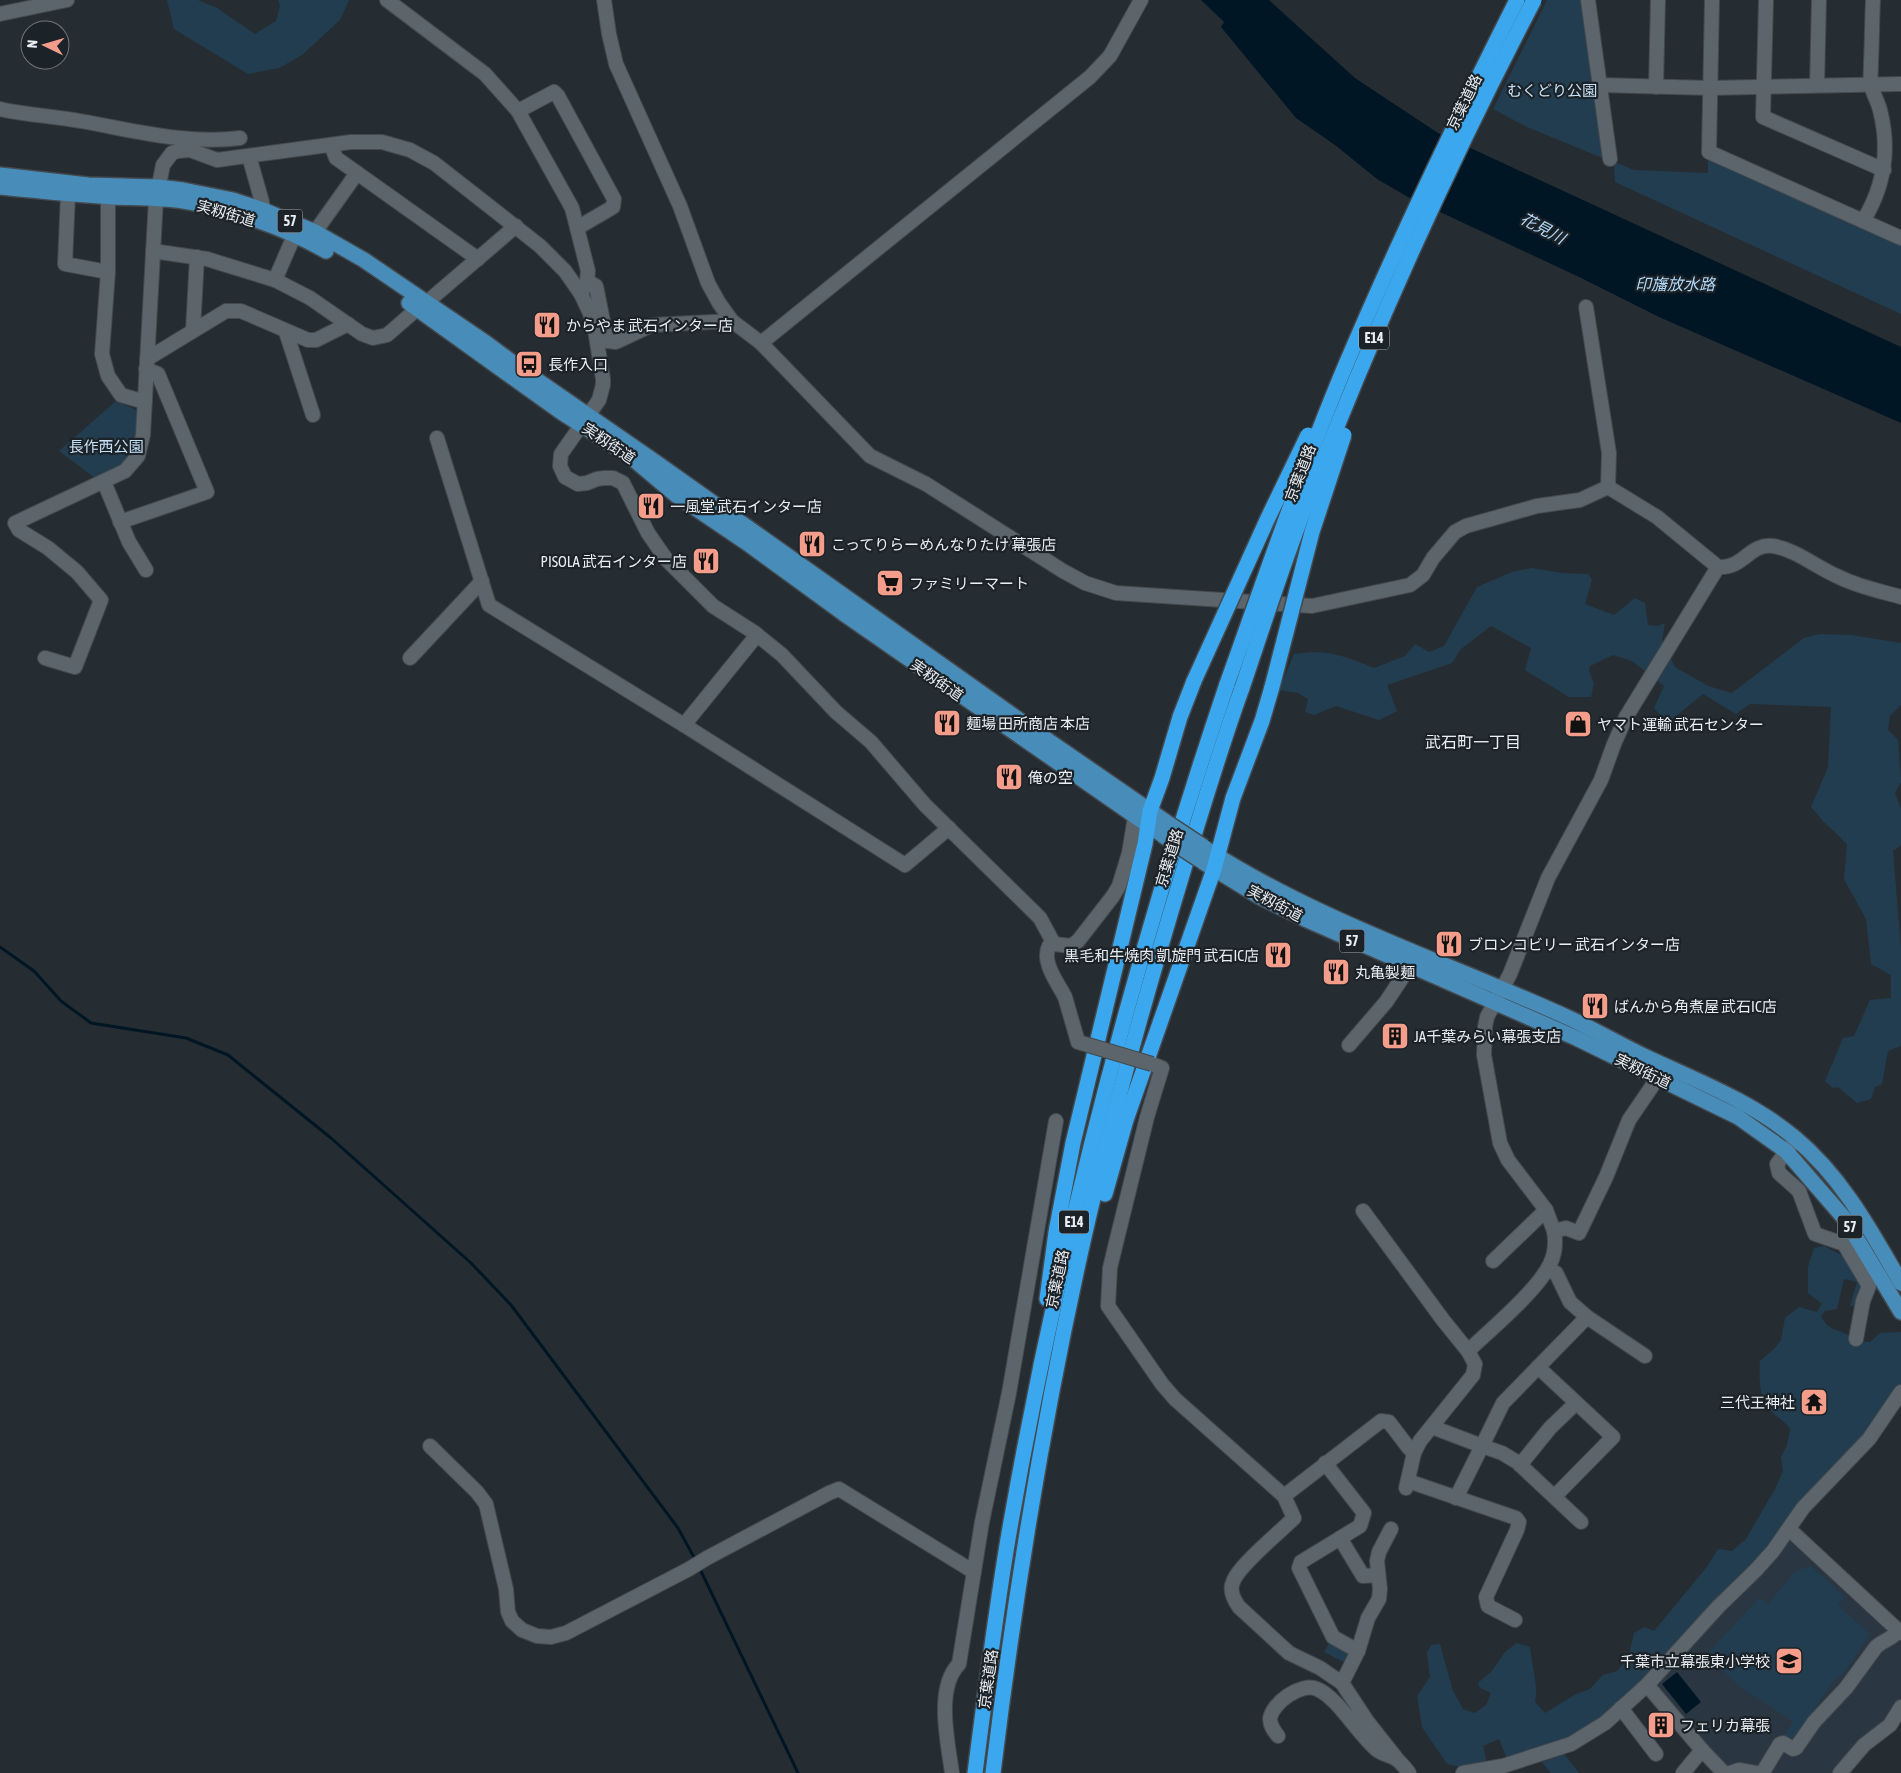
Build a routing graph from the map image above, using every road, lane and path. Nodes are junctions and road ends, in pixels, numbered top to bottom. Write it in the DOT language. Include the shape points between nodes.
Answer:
graph roads {
  1 [pos="67,0"];
  2 [pos="387,0"];
  3 [pos="604,0"];
  4 [pos="1141,0"];
  5 [pos="1517,0"];
  6 [pos="1534,0"];
  7 [pos="1588,0"];
  8 [pos="1658,0"];
  9 [pos="1712,0"];
  10 [pos="1766,0"];
  11 [pos="1819,0"];
  12 [pos="1873,0"];
  13 [pos="0,14"];
  14 [pos="1871,84"];
  15 [pos="1901,84"];
  16 [pos="1600,85"];
  17 [pos="1818,85"];
  18 [pos="1656,87"];
  19 [pos="1764,87"];
  20 [pos="1710,88"];
  21 [pos="0,108"];
  22 [pos="518,111"];
  23 [pos="240,138"];
  24 [pos="331,145"];
  25 [pos="248,156"];
  26 [pos="1610,159"];
  27 [pos="1884,170"];
  28 [pos="357,173"];
  29 [pos="0,176"];
  30 [pos="0,187"];
  31 [pos="157,193"];
  32 [pos="68,194"];
  33 [pos="108,196"];
  34 [pos="263,210"];
  35 [pos="1863,221"];
  36 [pos="516,226"];
  37 [pos="577,228"];
  38 [pos="315,232"];
  39 [pos="294,236"];
  40 [pos="1901,238"];
  41 [pos="153,251"];
  42 [pos="198,257"];
  43 [pos="478,259"];
  44 [pos="1398,266"];
  45 [pos="108,272"];
  46 [pos="275,280"];
  47 [pos="584,287"];
  48 [pos="421,306"];
  49 [pos="1586,306"];
  50 [pos="732,321"];
  51 [pos="348,324"];
  52 [pos="193,330"];
  53 [pos="286,332"];
  54 [pos="761,343"];
  55 [pos="147,364"];
  56 [pos="145,402"];
  57 [pos="313,415"];
  58 [pos="585,421"];
  59 [pos="437,438"];
  60 [pos="104,482"];
  61 [pos="1608,487"];
  62 [pos="120,522"];
  63 [pos="1718,567"];
  64 [pos="146,570"];
  65 [pos="482,580"];
  66 [pos="1901,597"];
  67 [pos="757,635"];
  68 [pos="45,658"];
  69 [pos="410,658"];
  70 [pos="1235,686"];
  71 [pos="684,725"];
  72 [pos="1135,817"];
  73 [pos="1149,819"];
  74 [pos="949,828"];
  75 [pos="1216,862"];
  76 [pos="1054,944"];
  77 [pos="1410,966"];
  78 [pos="1499,996"];
  79 [pos="1349,1045"];
  80 [pos="1657,1079"];
  81 [pos="1056,1121"];
  82 [pos="1796,1138"];
  83 [pos="1786,1151"];
  84 [pos="1546,1210"];
  85 [pos="1363,1211"];
  86 [pos="1554,1230"];
  87 [pos="1493,1261"];
  88 [pos="1548,1269"];
  89 [pos="1901,1283"];
  90 [pos="1901,1312"];
  91 [pos="1587,1317"];
  92 [pos="1856,1339"];
  93 [pos="1468,1351"];
  94 [pos="1645,1356"];
  95 [pos="1538,1367"];
  96 [pos="1053,1384"];
  97 [pos="1901,1392"];
  98 [pos="1034,1402"];
  99 [pos="1576,1404"];
  100 [pos="1432,1427"];
  101 [pos="430,1446"];
  102 [pos="1482,1446"];
  103 [pos="1414,1452"];
  104 [pos="1326,1463"];
  105 [pos="1520,1465"];
  106 [pos="1284,1496"];
  107 [pos="1555,1496"];
  108 [pos="1456,1498"];
  109 [pos="1582,1522"];
  110 [pos="1391,1529"];
  111 [pos="1789,1529"];
  112 [pos="1340,1538"];
  113 [pos="974,1572"];
  114 [pos="1378,1575"];
  115 [pos="1515,1620"];
  116 [pos="1900,1632"];
  117 [pos="1358,1651"];
  118 [pos="1342,1683"];
  119 [pos="1647,1684"];
  120 [pos="1901,1707"];
  121 [pos="1621,1708"];
  122 [pos="1000,1717"];
  123 [pos="981,1721"];
  124 [pos="1278,1736"];
  125 [pos="1702,1750"];
  126 [pos="1656,1754"];
  127 [pos="1397,1759"];
  128 [pos="952,1773"];
  129 [pos="971,1773"];
  130 [pos="975,1773"];
  131 [pos="993,1773"];
  132 [pos="998,1773"];
  133 [pos="1410,1773"];
  134 [pos="1463,1773"];
  135 [pos="1683,1773"];
  136 [pos="1724,1773"];
  137 [pos="1730,1773"];
  138 [pos="1758,1773"];
  139 [pos="1840,1773"];
  1 -- 13 [label="street"];
  2 -- 22 [label="street" via="485,74"];
  3 -- 50 [label="street" via="616,64 680,206 708,282"];
  4 -- 54 [label="street" via="1110,56 1090,77"];
  5 -- 44 [label="highway, 京葉道路 / E14, bridge" via="1484,66"];
  6 -- 44 [label="highway, 京葉道路 / E14, bridge"];
  7 -- 16 [label="street"];
  8 -- 18 [label="street"];
  9 -- 20 [label="street"];
  10 -- 19 [label="street"];
  11 -- 17 [label="street"];
  12 -- 14 [label="street"];
  14 -- 15 [label="street"];
  14 -- 17 [label="street"];
  14 -- 27 [label="street" via="1885,134"];
  16 -- 18 [label="street"];
  16 -- 26 [label="street"];
  17 -- 19 [label="street"];
  18 -- 20 [label="street"];
  19 -- 20 [label="street"];
  19 -- 27 [label="street" via="1763,117"];
  20 -- 35 [label="street" via="1710,152"];
  21 -- 23 [label="street" via="156,136"];
  22 -- 37 [label="street" via="572,208"];
  22 -- 37 [label="street" via="554,92 614,199 613,207"];
  24 -- 25 [label="street"];
  24 -- 28 [label="street" via="336,158"];
  24 -- 36 [label="street" via="374,141 410,150 434,163"];
  25 -- 31 [label="street" via="217,160 188,150 175,152 164,165"];
  25 -- 34 [label="street"];
  27 -- 35 [label="street" via="1872,206"];
  28 -- 38 [label="street"];
  28 -- 43 [label="street"];
  29 -- 31 [label="main road, 実籾街道 / 57"];
  30 -- 32 [label="main road, 実籾街道 / 57"];
  31 -- 33 [label="main road, 実籾街道 / 57"];
  31 -- 34 [label="main road, 実籾街道 / 57" via="183,190"];
  31 -- 39 [label="main road, 実籾街道 / 57" via="226,210"];
  31 -- 41 [label="street"];
  32 -- 33 [label="main road, 実籾街道 / 57"];
  32 -- 45 [label="street" via="65,264"];
  33 -- 45 [label="street"];
  34 -- 38 [label="main road, 実籾街道 / 57"];
  35 -- 40 [label="street"];
  36 -- 43 [label="street"];
  36 -- 47 [label="street"];
  37 -- 47 [label="street" via="588,272"];
  38 -- 48 [label="main road, 実籾街道 / 57" via="364,260"];
  39 -- 46 [label="street"];
  39 -- 48 [label="main road, 実籾街道 / 57" via="311,242"];
  41 -- 42 [label="street"];
  41 -- 55 [label="street"];
  42 -- 46 [label="street"];
  42 -- 52 [label="street"];
  43 -- 48 [label="street"];
  44 -- 70 [label="highway, 京葉道路 / E14, bridge"];
  44 -- 73 [label="highway, bridge" via="1346,353 1266,520 1194,681"];
  44 -- 75 [label="highway, bridge" via="1329,477 1272,687 1233,798"];
  45 -- 56 [label="street" via="102,354 108,376 121,395"];
  46 -- 51 [label="street" via="310,298"];
  47 -- 50 [label="street" via="596,286 607,341 616,342 652,325"];
  47 -- 58 [label="street" via="594,324 603,385 599,400"];
  48 -- 51 [label="street" via="387,335 373,338"];
  48 -- 58 [label="main road, 実籾街道 / 57" via="486,343"];
  49 -- 61 [label="street" via="1610,453"];
  50 -- 54 [label="street"];
  51 -- 53 [label="street" via="316,340"];
  52 -- 53 [label="street" via="217,315 234,310"];
  52 -- 55 [label="street"];
  53 -- 57 [label="street"];
  54 -- 61 [label="street" via="870,456 926,484 1063,571 1085,583 1116,593 1312,606 1393,590 1410,585 1423,575 1455,532 1466,526 1537,506 1580,500"];
  55 -- 56 [label="street"];
  55 -- 62 [label="street" via="158,374 207,492"];
  56 -- 60 [label="street" via="138,456 125,471"];
  58 -- 67 [label="street" via="560,456 565,477 578,484 604,478 623,483 648,533 666,560 713,606"];
  58 -- 72 [label="main road, 実籾街道 / 57" via="676,495"];
  58 -- 73 [label="main road, 実籾街道 / 57" via="658,464"];
  59 -- 65 [label="street"];
  60 -- 62 [label="street"];
  60 -- 68 [label="street" via="15,523 19,530 77,572 100,600 75,667"];
  61 -- 63 [label="street" via="1657,517"];
  62 -- 64 [label="street"];
  63 -- 66 [label="street" via="1728,568 1759,547 1773,546 1794,553 1861,587"];
  63 -- 78 [label="street" via="1626,717 1601,780 1548,878"];
  65 -- 69 [label="street"];
  65 -- 71 [label="street" via="490,605"];
  67 -- 71 [label="street"];
  67 -- 74 [label="street" via="782,655 836,712 871,742"];
  70 -- 96 [label="highway, 京葉道路 / E14" via="1221,748 1116,1105"];
  70 -- 98 [label="highway, 京葉道路 / E14" via="1206,746 1138,965 1091,1150"];
  71 -- 74 [label="street" via="904,865"];
  72 -- 73 [label="main road, 実籾街道 / 57"];
  72 -- 76 [label="street" via="1124,872 1113,896 1071,946"];
  73 -- 75 [label="main road, 実籾街道 / 57, bridge"];
  73 -- 98 [label="highway" via="1073,1143 1056,1232"];
  74 -- 76 [label="street" via="1040,918"];
  75 -- 77 [label="main road, 実籾街道 / 57" via="1260,897"];
  75 -- 78 [label="main road, 実籾街道 / 57"];
  75 -- 96 [label="highway" via="1126,1120"];
  76 -- 106 [label="street, bridge" via="1049,946 1046,957 1065,997 1078,1042 1162,1068 1112,1261 1108,1306 1175,1399"];
  77 -- 78 [label="main road, 実籾街道 / 57"];
  77 -- 79 [label="street" via="1386,1002"];
  78 -- 80 [label="main road, 実籾街道 / 57"];
  78 -- 82 [label="main road, 実籾街道 / 57" via="1569,1018 1744,1104"];
  78 -- 84 [label="street" via="1487,1017 1484,1055 1500,1143 1508,1160"];
  80 -- 83 [label="main road, 実籾街道 / 57" via="1738,1117"];
  80 -- 86 [label="street" via="1629,1120 1579,1233 1566,1228"];
  81 -- 113 [label="street"];
  82 -- 83 [label="street"];
  82 -- 89 [label="main road, 実籾街道 / 57" via="1825,1167 1856,1207"];
  83 -- 90 [label="main road, 実籾街道 / 57" via="1845,1219"];
  83 -- 92 [label="street" via="1778,1164 1779,1172 1799,1191 1815,1234 1844,1244 1869,1286"];
  84 -- 86 [label="street"];
  84 -- 87 [label="street"];
  85 -- 93 [label="street"];
  86 -- 88 [label="street" via="1554,1249"];
  88 -- 91 [label="street" via="1556,1273 1570,1302"];
  88 -- 93 [label="street"];
  91 -- 94 [label="street"];
  91 -- 95 [label="street"];
  93 -- 100 [label="street" via="1476,1364 1473,1375"];
  95 -- 99 [label="street"];
  95 -- 102 [label="street" via="1503,1403"];
  96 -- 122 [label="highway, 京葉道路 / E14" via="1025,1540"];
  97 -- 111 [label="street" via="1869,1439 1803,1508"];
  98 -- 123 [label="highway, 京葉道路 / E14" via="1008,1539"];
  99 -- 105 [label="street" via="1550,1428"];
  99 -- 107 [label="street" via="1613,1438"];
  100 -- 102 [label="street"];
  100 -- 103 [label="street"];
  101 -- 113 [label="street" via="486,1504 506,1589 508,1612 522,1630 537,1636 551,1638 566,1633 840,1489"];
  102 -- 105 [label="street" via="1502,1453"];
  102 -- 108 [label="street"];
  103 -- 104 [label="street" via="1389,1422 1381,1421"];
  103 -- 108 [label="street" via="1407,1485"];
  104 -- 106 [label="street"];
  104 -- 112 [label="street" via="1364,1513 1360,1526"];
  105 -- 107 [label="street"];
  106 -- 118 [label="street" via="1294,1518 1238,1571 1232,1584 1233,1598 1289,1653"];
  107 -- 109 [label="street"];
  108 -- 115 [label="street" via="1516,1518 1519,1522 1486,1597 1488,1606"];
  110 -- 114 [label="street" via="1379,1552"];
  111 -- 116 [label="street"];
  111 -- 119 [label="street" via="1756,1570"];
  112 -- 114 [label="street" via="1363,1576"];
  112 -- 117 [label="street" via="1301,1562 1299,1568 1332,1637"];
  113 -- 128 [label="street" via="959,1664 948,1685 945,1717"];
  114 -- 117 [label="street" via="1379,1599 1368,1618"];
  116 -- 138 [label="street" via="1876,1647 1796,1748 1780,1744 1763,1772"];
  117 -- 118 [label="street"];
  118 -- 127 [label="street"];
  119 -- 121 [label="street"];
  119 -- 125 [label="street"];
  120 -- 139 [label="street" via="1890,1726 1864,1744"];
  121 -- 126 [label="street"];
  121 -- 134 [label="street" via="1605,1723 1570,1744 1503,1766"];
  122 -- 131 [label="highway, 京葉道路 / E14"];
  122 -- 132 [label="highway"];
  123 -- 129 [label="highway"];
  123 -- 130 [label="highway, 京葉道路 / E14"];
  124 -- 127 [label="street" via="1271,1727 1274,1708 1292,1692 1306,1687 1317,1689 1329,1697 1377,1751"];
  125 -- 135 [label="street"];
  125 -- 136 [label="street"];
  127 -- 133 [label="street"];
  137 -- 138 [label="street" via="1740,1770"];
}
